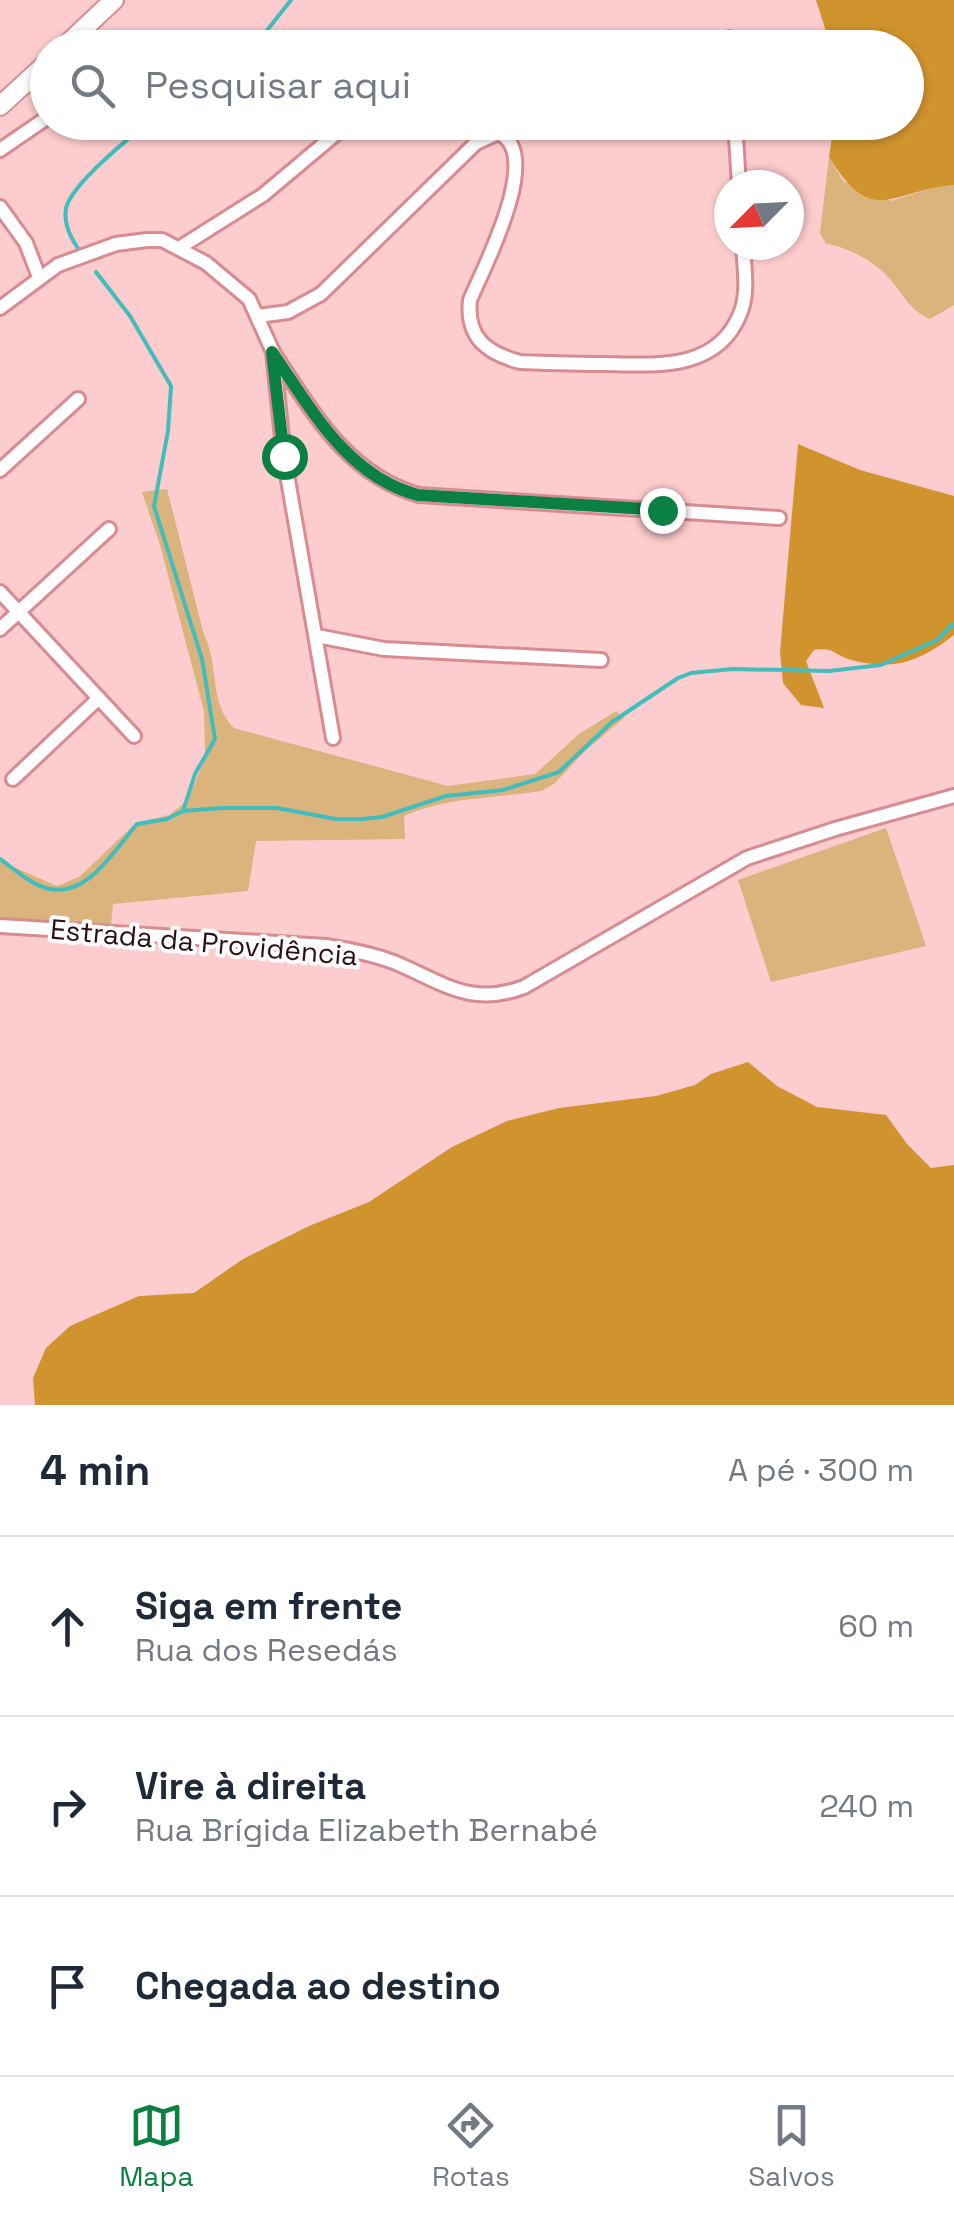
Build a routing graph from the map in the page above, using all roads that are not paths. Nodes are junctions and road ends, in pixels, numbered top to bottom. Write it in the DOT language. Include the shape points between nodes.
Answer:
graph roads {
  1 [pos="114,0"];
  2 [pos="82,30"];
  3 [pos="30,78"];
  4 [pos="0,106"];
  5 [pos="30,129"];
  6 [pos="329,140"];
  7 [pos="483,140"];
  8 [pos="507,140"];
  9 [pos="735,140"];
  10 [pos="0,150"];
  11 [pos="738,170"];
  12 [pos="0,207"];
  13 [pos="179,248"];
  14 [pos="744,260"];
  15 [pos="39,277"];
  16 [pos="0,308"];
  17 [pos="258,316"];
  18 [pos="272,352"];
  19 [pos="78,399"];
  20 [pos="0,470"];
  21 [pos="779,518"];
  22 [pos="109,529"];
  23 [pos="0,592"];
  24 [pos="18,612"];
  25 [pos="0,629"];
  26 [pos="316,636"];
  27 [pos="601,660"];
  28 [pos="99,698"];
  29 [pos="134,736"];
  30 [pos="333,738"];
  31 [pos="13,779"];
  32 [pos="954,796"];
  33 [pos="0,926"];
  1 -- 2 [label="main road"];
  3 -- 4 [label="main road"];
  5 -- 10 [label="street"];
  6 -- 13 [label="street" via="263,195"];
  7 -- 17 [label="street" via="321,294 288,312"];
  8 -- 14 [label="street" via="515,178 510,207 468,314 476,339 501,357 662,366 702,356 741,314"];
  9 -- 11 [label="street"];
  12 -- 15 [label="street" via="26,243"];
  13 -- 15 [label="street" via="162,240 116,244"];
  13 -- 17 [label="street" via="238,286"];
  15 -- 16 [label="street"];
  17 -- 18 [label="street"];
  18 -- 21 [label="street" via="350,458 401,490"];
  18 -- 26 [label="street"];
  19 -- 20 [label="street"];
  22 -- 24 [label="street"];
  23 -- 24 [label="street"];
  24 -- 25 [label="street"];
  24 -- 28 [label="street"];
  26 -- 27 [label="street" via="384,649"];
  26 -- 30 [label="street"];
  28 -- 29 [label="street"];
  28 -- 31 [label="street"];
  32 -- 33 [label="street, Estrada da Providência" via="746,858 535,982 496,995 462,992 376,956 326,946"];
}
